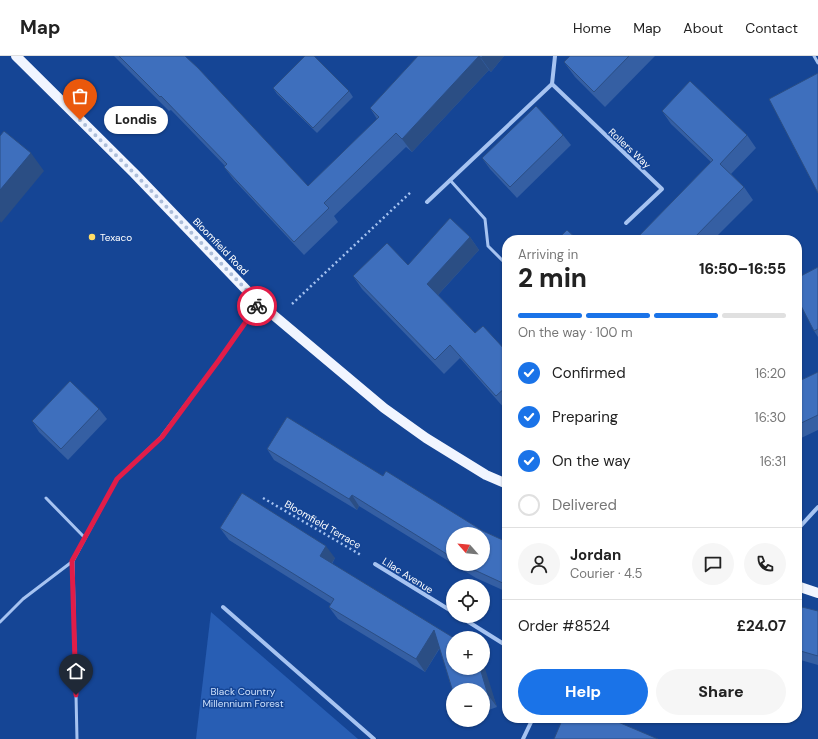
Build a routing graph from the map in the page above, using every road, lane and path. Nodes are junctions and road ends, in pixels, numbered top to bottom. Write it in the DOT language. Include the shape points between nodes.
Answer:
graph roads {
  1 [pos="16,56"];
  2 [pos="555,56"];
  3 [pos="814,56"];
  4 [pos="818,64"];
  5 [pos="552,84"];
  6 [pos="450,180"];
  7 [pos="427,202"];
  8 [pos="626,223"];
  9 [pos="502,260"];
  10 [pos="259,303"];
  11 [pos="277,319"];
  12 [pos="502,482"];
  13 [pos="46,498"];
  14 [pos="263,498"];
  15 [pos="818,507"];
  16 [pos="802,525"];
  17 [pos="85,538"];
  18 [pos="72,561"];
  19 [pos="375,564"];
  20 [pos="802,588"];
  21 [pos="818,593"];
  22 [pos="223,607"];
  23 [pos="446,608"];
  24 [pos="0,622"];
  25 [pos="470,623"];
  26 [pos="502,643"];
  27 [pos="531,723"];
  28 [pos="77,739"];
  29 [pos="374,739"];
  30 [pos="523,739"];
  1 -- 10 [label="main road, Bloomfield Road" via="134,173"];
  2 -- 5 [label="street"];
  3 -- 4 [label="lane"];
  5 -- 6 [label="street"];
  5 -- 8 [label="street, Rollers Way" via="662,189"];
  6 -- 7 [label="street"];
  6 -- 9 [label="lane" via="486,219 488,246"];
  7 -- 11 [label="path" via="414,188"];
  10 -- 11 [label="main road, Bloomfield Road"];
  10 -- 17 [label="lane" via="162,437 117,479"];
  11 -- 12 [label="main road, Bloomfield Road" via="396,417 479,471"];
  13 -- 17 [label="lane"];
  14 -- 19 [label="path, Bloomfield Terrace"];
  15 -- 16 [label="street"];
  17 -- 18 [label="lane"];
  18 -- 24 [label="lane" via="23,599"];
  18 -- 28 [label="lane"];
  19 -- 23 [label="street, Lilac Avenue"];
  20 -- 21 [label="main road"];
  22 -- 29 [label="street"];
  25 -- 26 [label="street"];
  27 -- 30 [label="street"];
}
